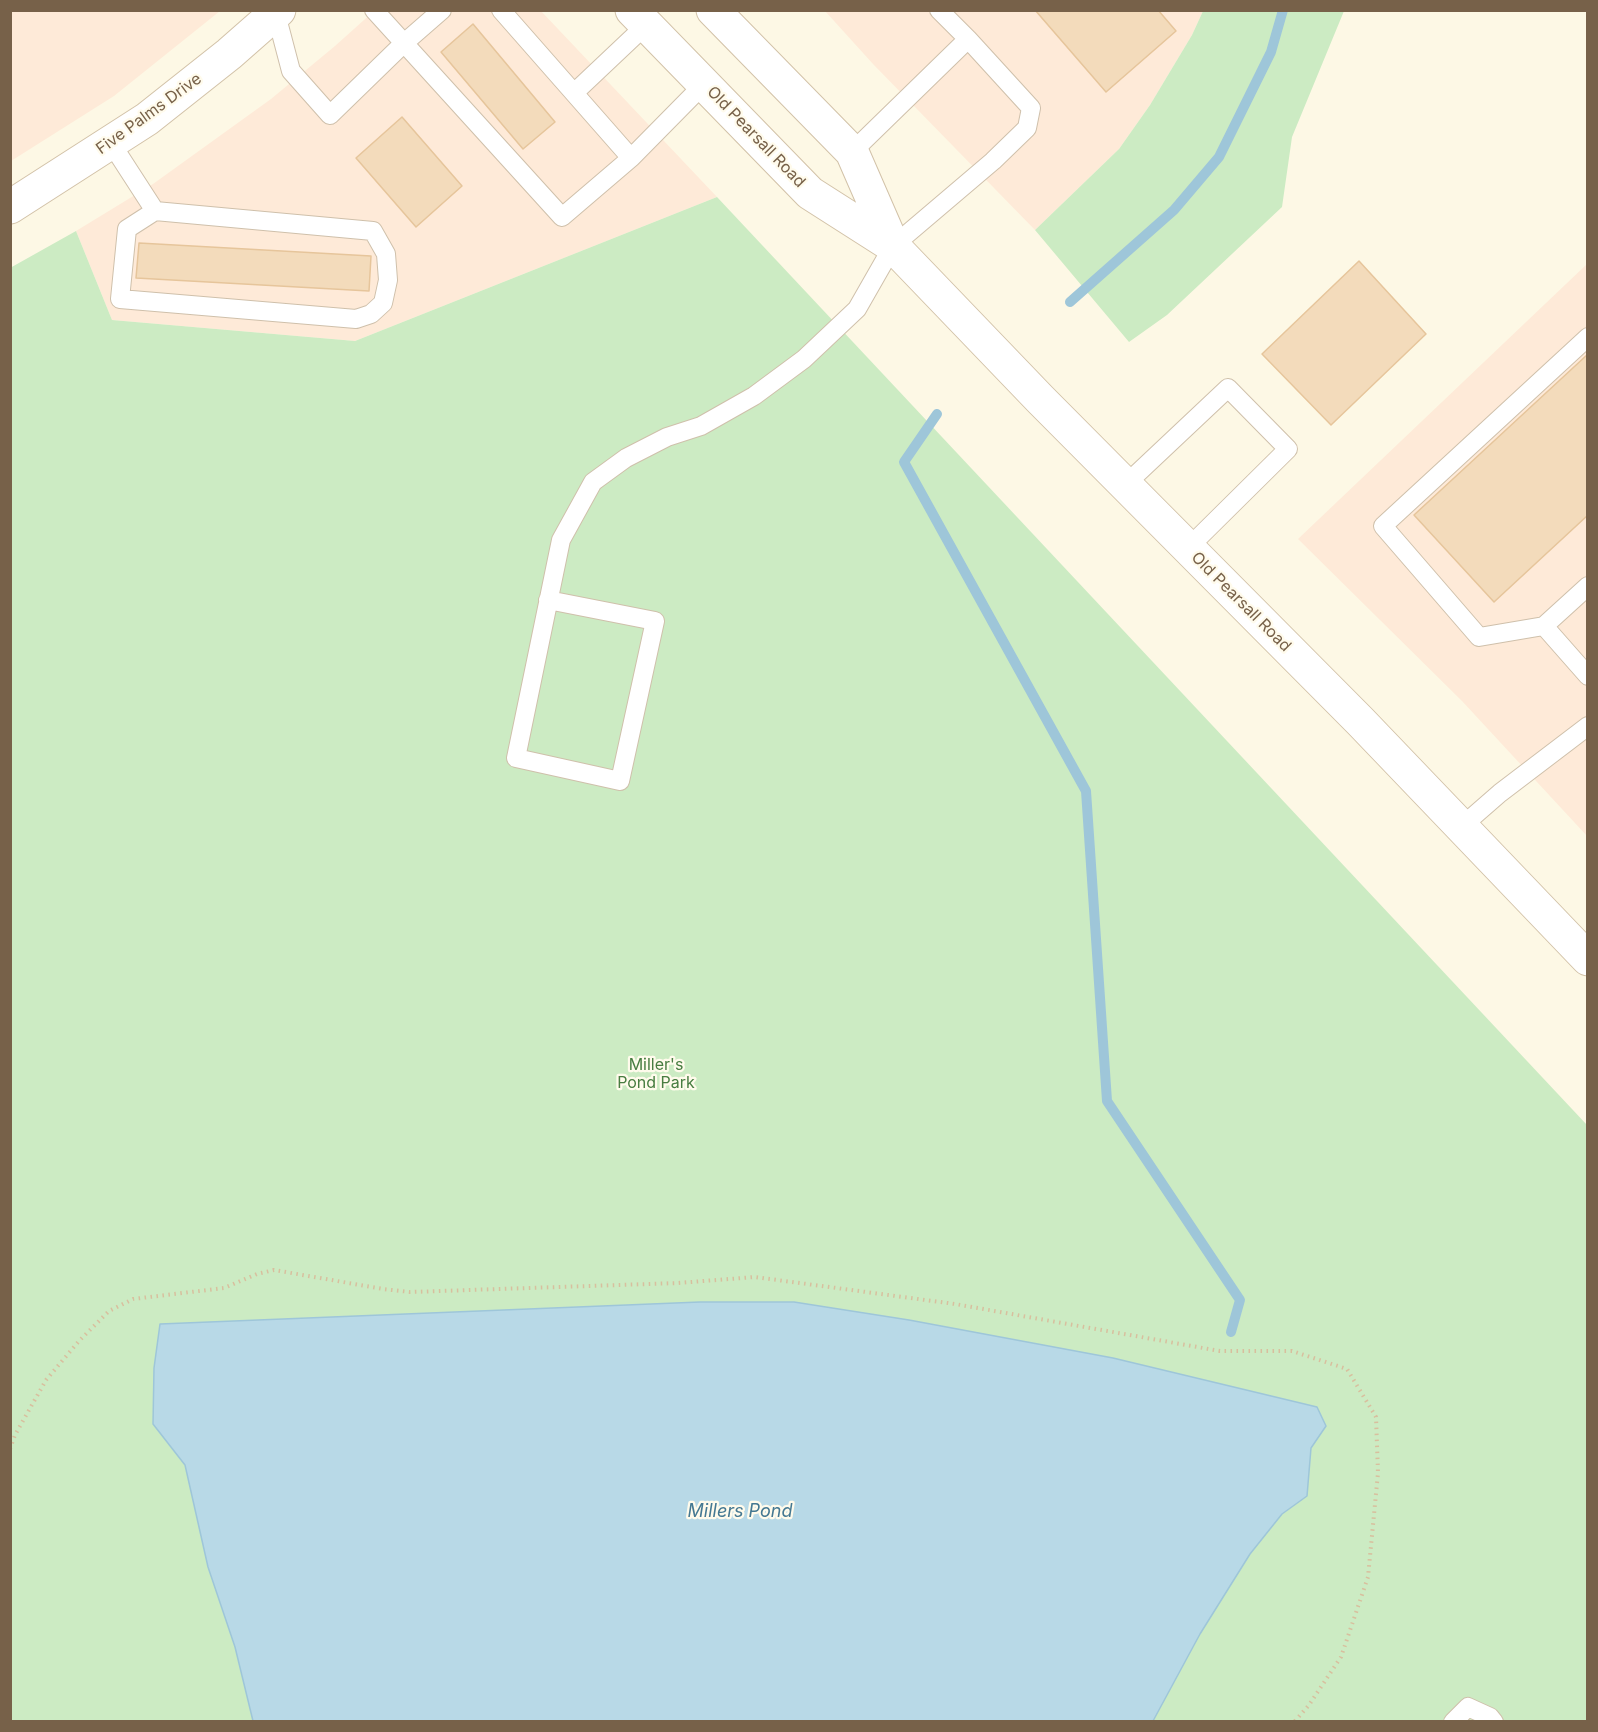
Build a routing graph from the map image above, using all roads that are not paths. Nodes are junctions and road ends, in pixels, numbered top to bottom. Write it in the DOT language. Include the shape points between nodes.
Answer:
graph roads {
  1 [pos="374,10"];
  2 [pos="442,10"];
  3 [pos="501,10"];
  4 [pos="713,10"];
  5 [pos="939,10"];
  6 [pos="276,12"];
  7 [pos="639,18"];
  8 [pos="968,39"];
  9 [pos="403,44"];
  10 [pos="705,84"];
  11 [pos="574,93"];
  12 [pos="111,143"];
  13 [pos="852,152"];
  14 [pos="631,158"];
  15 [pos="10,207"];
  16 [pos="155,211"];
  17 [pos="893,246"];
  18 [pos="1587,337"];
  19 [pos="1125,485"];
  20 [pos="1188,548"];
  21 [pos="1587,586"];
  22 [pos="548,600"];
  23 [pos="1544,626"];
  24 [pos="1587,676"];
  25 [pos="1587,726"];
  26 [pos="1461,827"];
  27 [pos="1587,959"];
  28 [pos="1453,1722"];
  29 [pos="1494,1722"];
  1 -- 9 [label="lane"];
  2 -- 9 [label="lane"];
  3 -- 11 [label="lane"];
  4 -- 13 [label="main road, Old Pearsall Road"];
  5 -- 8 [label="lane"];
  6 -- 9 [label="lane" via="291,71 330,115"];
  6 -- 12 [label="main road, Five Palms Drive" via="147,119"];
  7 -- 10 [label="main road, Old Pearsall Road"];
  7 -- 11 [label="lane"];
  8 -- 13 [label="lane"];
  8 -- 17 [label="lane" via="1031,108 1027,129"];
  9 -- 14 [label="lane" via="562,217"];
  10 -- 14 [label="lane"];
  10 -- 17 [label="main road, Old Pearsall Road" via="810,193"];
  11 -- 14 [label="lane"];
  12 -- 15 [label="main road, Five Palms Drive"];
  12 -- 16 [label="lane"];
  13 -- 17 [label="main road, Old Pearsall Road"];
  16 -- 16 [label="lane" via="127,229 120,299 356,319 371,314 383,303 388,280 386,254 373,231"];
  17 -- 19 [label="main road, Old Pearsall Road"];
  17 -- 22 [label="lane" via="857,309 804,359 754,396 702,426 667,437 626,458 593,482 561,540"];
  18 -- 23 [label="lane" via="1383,526 1479,637"];
  19 -- 20 [label="main road, Old Pearsall Road"];
  19 -- 20 [label="lane" via="1228,388 1287,449"];
  20 -- 26 [label="main road, Old Pearsall Road"];
  21 -- 23 [label="lane"];
  22 -- 22 [label="lane" via="516,758 620,781 655,621"];
  23 -- 24 [label="lane"];
  25 -- 26 [label="lane"];
  26 -- 27 [label="main road, Old Pearsall Road"];
  28 -- 29 [label="lane" via="1468,1707"];
}
